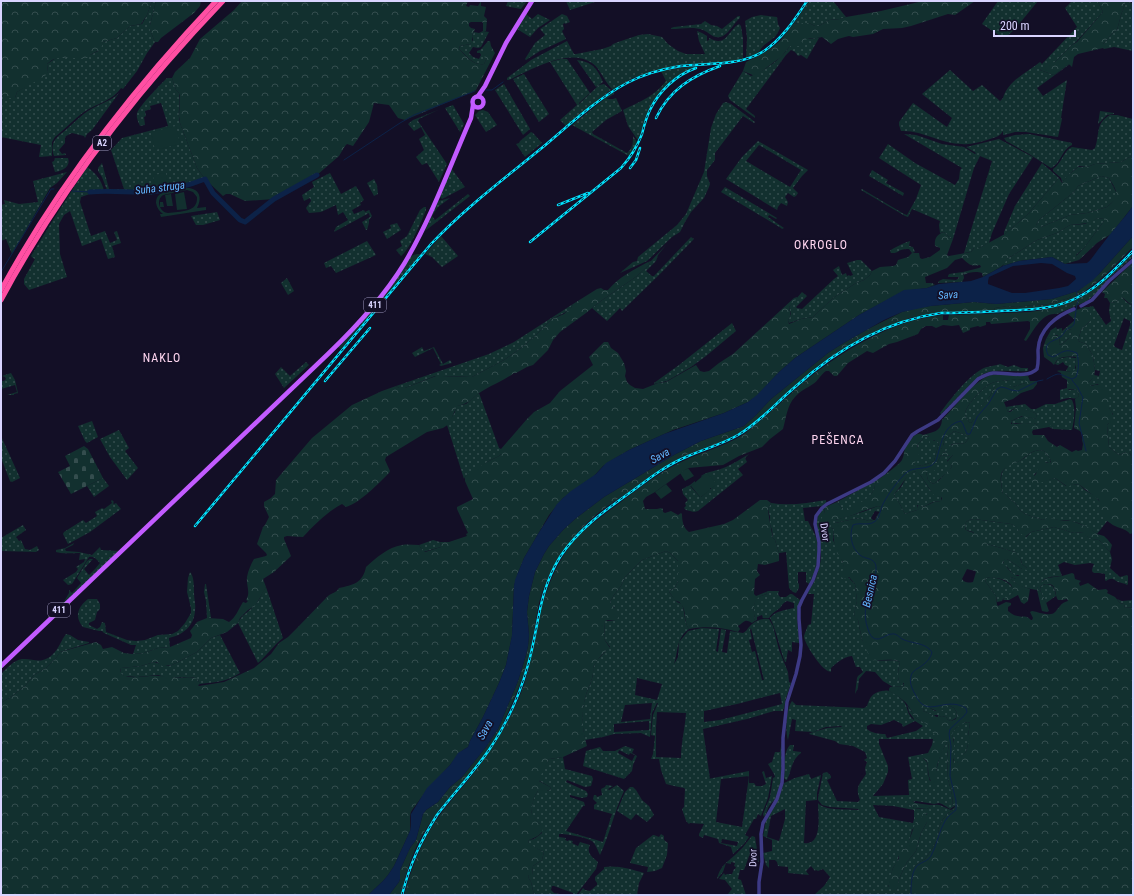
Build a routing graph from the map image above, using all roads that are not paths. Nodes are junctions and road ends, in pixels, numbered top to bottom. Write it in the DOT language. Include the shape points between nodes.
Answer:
graph roads {
  1 [pos="216,1"];
  2 [pos="223,1"];
  3 [pos="532,1"];
  4 [pos="480,97"];
  5 [pos="473,105"];
  6 [pos="479,108"];
  7 [pos="471,118"];
  8 [pos="1133,260"];
  9 [pos="1,290"];
  10 [pos="1,300"];
  11 [pos="1081,306"];
  12 [pos="1074,309"];
  13 [pos="1,666"];
  14 [pos="759,895"];
  1 -- 9 [label="highway, A2" via="133,94 84,158 38,226"];
  2 -- 10 [label="highway, A2" via="133,102 87,162 42,230"];
  3 -- 4 [label="main road, 411" via="506,43"];
  4 -- 5 [label="main road, 411" via="472,99"];
  4 -- 6 [label="main road, 411" via="483,104"];
  5 -- 6 [label="main road"];
  5 -- 7 [label="main road, 411"];
  6 -- 7 [label="main road, 411"];
  7 -- 13 [label="main road, 411" via="418,237 380,299 343,340"];
  8 -- 11 [label="street" via="1092,300"];
  12 -- 14 [label="street, Dvor" via="1057,317 1044,331 1038,348 1037,369 1034,372 991,373 978,378 938,420 912,435 895,461 884,472 871,482 827,504 816,516 818,566 800,607 800,656 787,702 782,783 777,799 763,823"];
}
